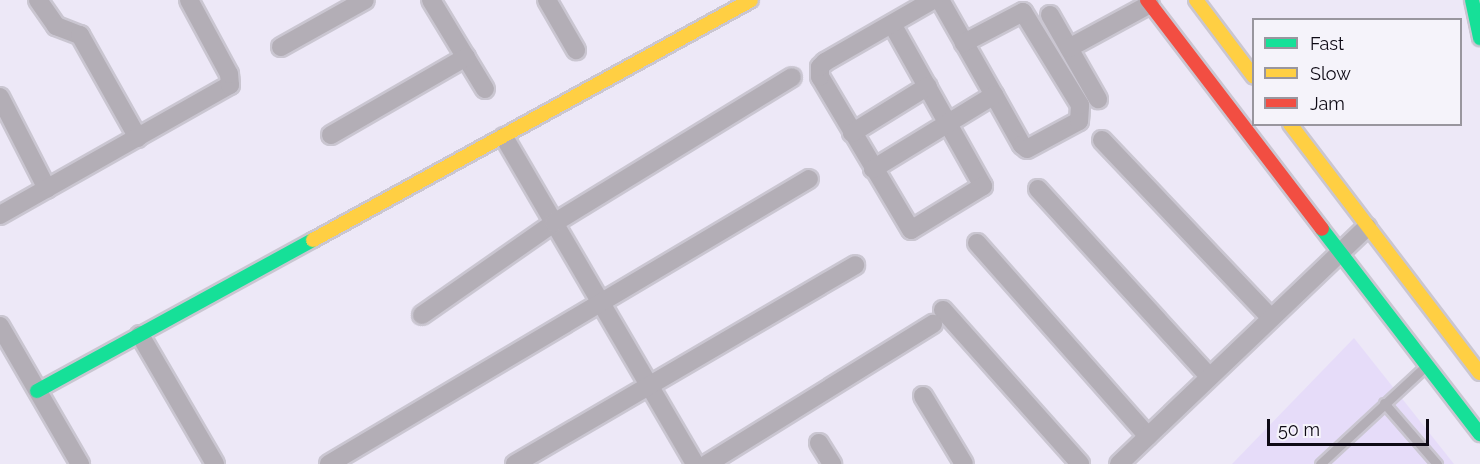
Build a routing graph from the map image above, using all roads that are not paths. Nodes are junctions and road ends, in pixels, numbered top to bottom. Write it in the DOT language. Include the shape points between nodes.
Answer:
graph roads {
  1 [pos="38,0"];
  2 [pos="189,0"];
  3 [pos="365,0"];
  4 [pos="430,0"];
  5 [pos="752,0"];
  6 [pos="933,0"];
  7 [pos="940,0"];
  8 [pos="1196,0"];
  9 [pos="1472,0"];
  10 [pos="549,1"];
  11 [pos="1149,2"];
  12 [pos="1050,15"];
  13 [pos="892,24"];
  14 [pos="1480,38"];
  15 [pos="964,43"];
  16 [pos="280,47"];
  17 [pos="1069,48"];
  18 [pos="576,50"];
  19 [pos="466,57"];
  20 [pos="1252,74"];
  21 [pos="792,77"];
  22 [pos="928,86"];
  23 [pos="485,89"];
  24 [pos="994,95"];
  25 [pos="0,97"];
  26 [pos="1098,99"];
  27 [pos="949,123"];
  28 [pos="1291,126"];
  29 [pos="852,133"];
  30 [pos="331,135"];
  31 [pos="504,137"];
  32 [pos="138,138"];
  33 [pos="1102,140"];
  34 [pos="873,169"];
  35 [pos="809,179"];
  36 [pos="47,189"];
  37 [pos="1038,189"];
  38 [pos="0,215"];
  39 [pos="554,223"];
  40 [pos="1367,227"];
  41 [pos="977,243"];
  42 [pos="1339,248"];
  43 [pos="855,265"];
  44 [pos="599,300"];
  45 [pos="422,315"];
  46 [pos="1269,317"];
  47 [pos="0,326"];
  48 [pos="140,335"];
  49 [pos="1427,364"];
  50 [pos="1480,373"];
  51 [pos="1209,376"];
  52 [pos="649,385"];
  53 [pos="37,391"];
  54 [pos="923,396"];
  55 [pos="1384,403"];
  56 [pos="1480,434"];
  57 [pos="1148,436"];
  58 [pos="819,442"];
  59 [pos="80,464"];
  60 [pos="215,464"];
  61 [pos="329,464"];
  62 [pos="515,464"];
  63 [pos="695,464"];
  64 [pos="707,464"];
  65 [pos="832,464"];
  66 [pos="964,464"];
  67 [pos="1080,464"];
  68 [pos="1119,464"];
  69 [pos="1320,464"];
  70 [pos="1437,464"];
  1 -- 32 [label="street" via="56,26 80,35"];
  2 -- 32 [label="street" via="230,74 230,85"];
  3 -- 16 [label="street"];
  4 -- 19 [label="street"];
  5 -- 31 [label="street"];
  6 -- 13 [label="street"];
  7 -- 15 [label="street"];
  8 -- 20 [label="street"];
  9 -- 14 [label="street"];
  10 -- 18 [label="street"];
  11 -- 17 [label="street"];
  11 -- 42 [label="street"];
  12 -- 17 [label="street"];
  13 -- 22 [label="street"];
  13 -- 29 [label="street" via="820,67"];
  15 -- 24 [label="street"];
  15 -- 24 [label="street" via="1023,12 1081,113 1079,121 1027,149"];
  17 -- 26 [label="street"];
  19 -- 23 [label="street"];
  19 -- 30 [label="street"];
  21 -- 39 [label="street"];
  22 -- 27 [label="street"];
  22 -- 29 [label="street"];
  24 -- 27 [label="street"];
  25 -- 36 [label="street"];
  27 -- 34 [label="street"];
  27 -- 34 [label="street" via="981,177 981,192 911,230"];
  28 -- 40 [label="street"];
  29 -- 34 [label="street"];
  31 -- 39 [label="street"];
  31 -- 48 [label="street"];
  32 -- 36 [label="street"];
  33 -- 46 [label="street"];
  35 -- 44 [label="street"];
  36 -- 38 [label="street"];
  37 -- 51 [label="street"];
  39 -- 44 [label="street"];
  39 -- 45 [label="street"];
  40 -- 42 [label="street"];
  40 -- 50 [label="street"];
  41 -- 57 [label="street"];
  42 -- 46 [label="street"];
  42 -- 49 [label="street"];
  43 -- 52 [label="street"];
  44 -- 52 [label="street"];
  44 -- 61 [label="street"];
  46 -- 51 [label="street"];
  47 -- 53 [label="street"];
  48 -- 53 [label="street"];
  48 -- 60 [label="street"];
  49 -- 55 [label="lane"];
  49 -- 56 [label="street"];
  51 -- 57 [label="street"];
  52 -- 62 [label="street"];
  52 -- 63 [label="street"];
  53 -- 59 [label="street"];
  54 -- 66 [label="street"];
  55 -- 69 [label="lane"];
  55 -- 70 [label="lane"];
  57 -- 68 [label="street"];
  58 -- 65 [label="street"];
  64 -- 67 [label="street" via="938,317"];
}
